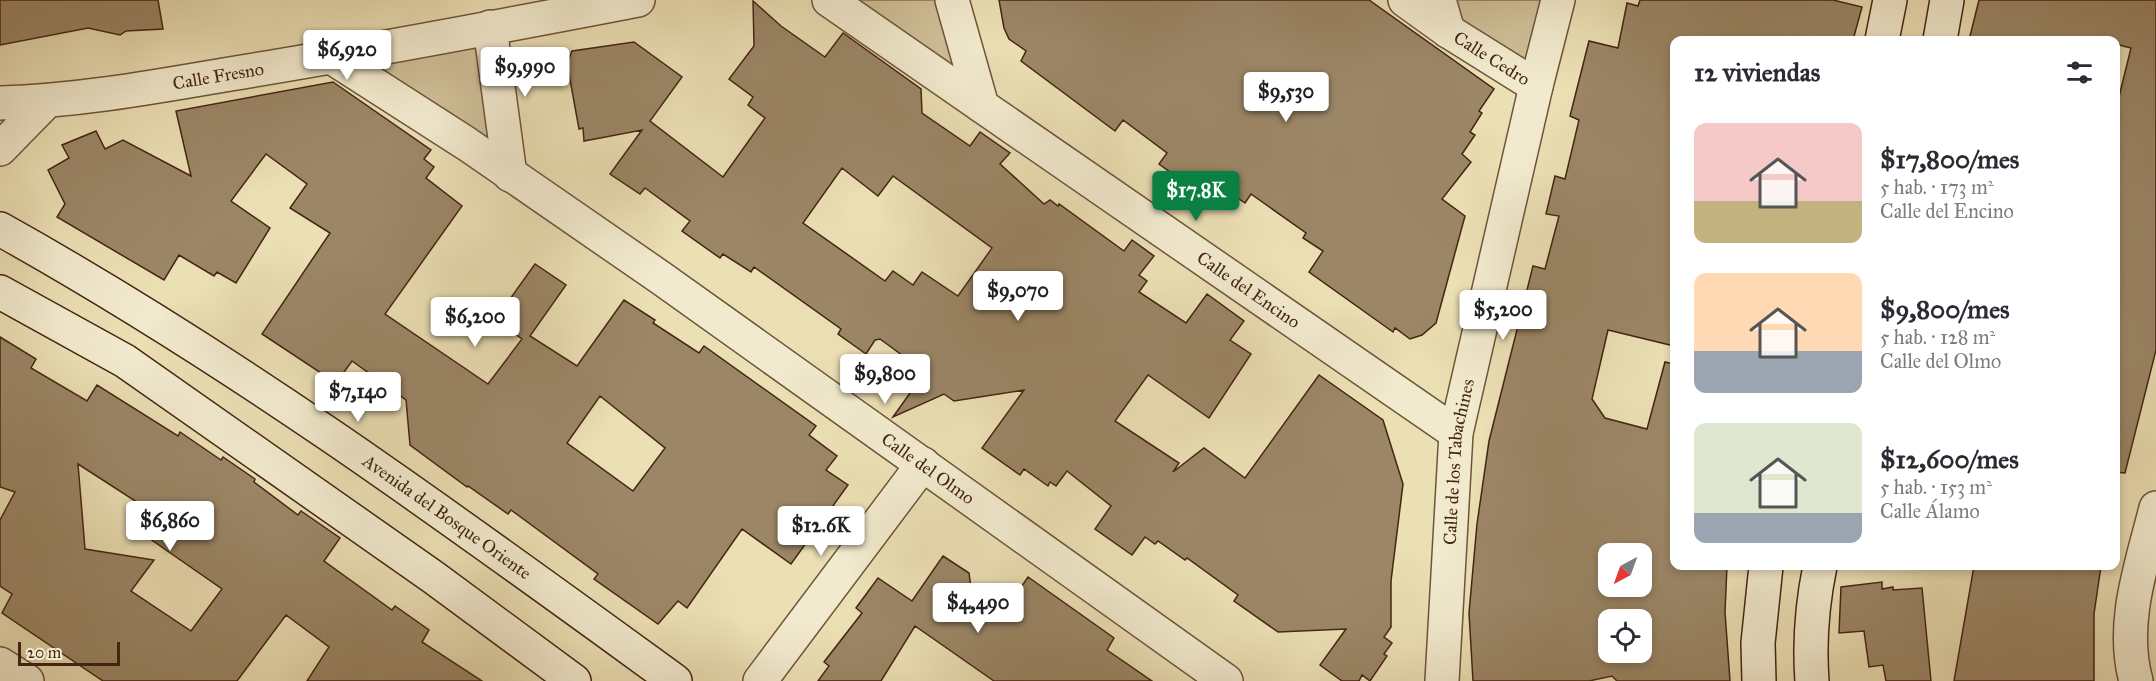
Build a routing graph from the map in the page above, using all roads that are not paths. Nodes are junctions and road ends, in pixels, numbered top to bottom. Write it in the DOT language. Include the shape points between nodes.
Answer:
graph roads {
  1 [pos="638,0"];
  2 [pos="829,0"];
  3 [pos="951,0"];
  4 [pos="1405,0"];
  5 [pos="1558,0"];
  6 [pos="1890,0"];
  7 [pos="1947,0"];
  8 [pos="547,8"];
  9 [pos="1444,15"];
  10 [pos="490,27"];
  11 [pos="1883,36"];
  12 [pos="1941,36"];
  13 [pos="333,58"];
  14 [pos="1536,86"];
  15 [pos="46,102"];
  16 [pos="0,103"];
  17 [pos="982,106"];
  18 [pos="0,149"];
  19 [pos="510,175"];
  20 [pos="0,229"];
  21 [pos="0,292"];
  22 [pos="1456,433"];
  23 [pos="923,464"];
  24 [pos="2156,508"];
  25 [pos="1766,570"];
  26 [pos="1819,570"];
  27 [pos="0,664"];
  28 [pos="27,681"];
  29 [pos="574,681"];
  30 [pos="675,681"];
  31 [pos="760,681"];
  32 [pos="1226,681"];
  33 [pos="1442,681"];
  34 [pos="1759,681"];
  35 [pos="1812,681"];
  36 [pos="2136,681"];
  1 -- 8 [label="street, Calle Fresno"];
  2 -- 17 [label="street, Calle del Encino"];
  3 -- 17 [label="street"];
  4 -- 9 [label="street, Calle Cedro"];
  5 -- 14 [label="street, Calle de los Tabachines"];
  6 -- 11 [label="street"];
  7 -- 12 [label="street"];
  8 -- 10 [label="street, Calle Fresno"];
  9 -- 14 [label="street, Calle Cedro"];
  10 -- 13 [label="street, Calle Fresno"];
  10 -- 19 [label="street"];
  13 -- 15 [label="street, Calle Fresno"];
  13 -- 19 [label="street, Calle del Olmo"];
  14 -- 22 [label="street, Calle de los Tabachines"];
  15 -- 16 [label="street, Calle Fresno"];
  15 -- 18 [label="street"];
  17 -- 22 [label="street, Calle del Encino"];
  19 -- 23 [label="street, Calle del Olmo"];
  20 -- 30 [label="street, Avenida del Bosque Oriente" via="101,285 291,407"];
  21 -- 29 [label="street" via="135,368 424,570"];
  22 -- 33 [label="street, Calle de los Tabachines"];
  23 -- 31 [label="street"];
  23 -- 32 [label="street, Calle del Olmo"];
  24 -- 36 [label="street" via="2130,612"];
  25 -- 34 [label="street" via="1758,643"];
  26 -- 35 [label="street" via="1809,645"];
  27 -- 28 [label="street"];
}
